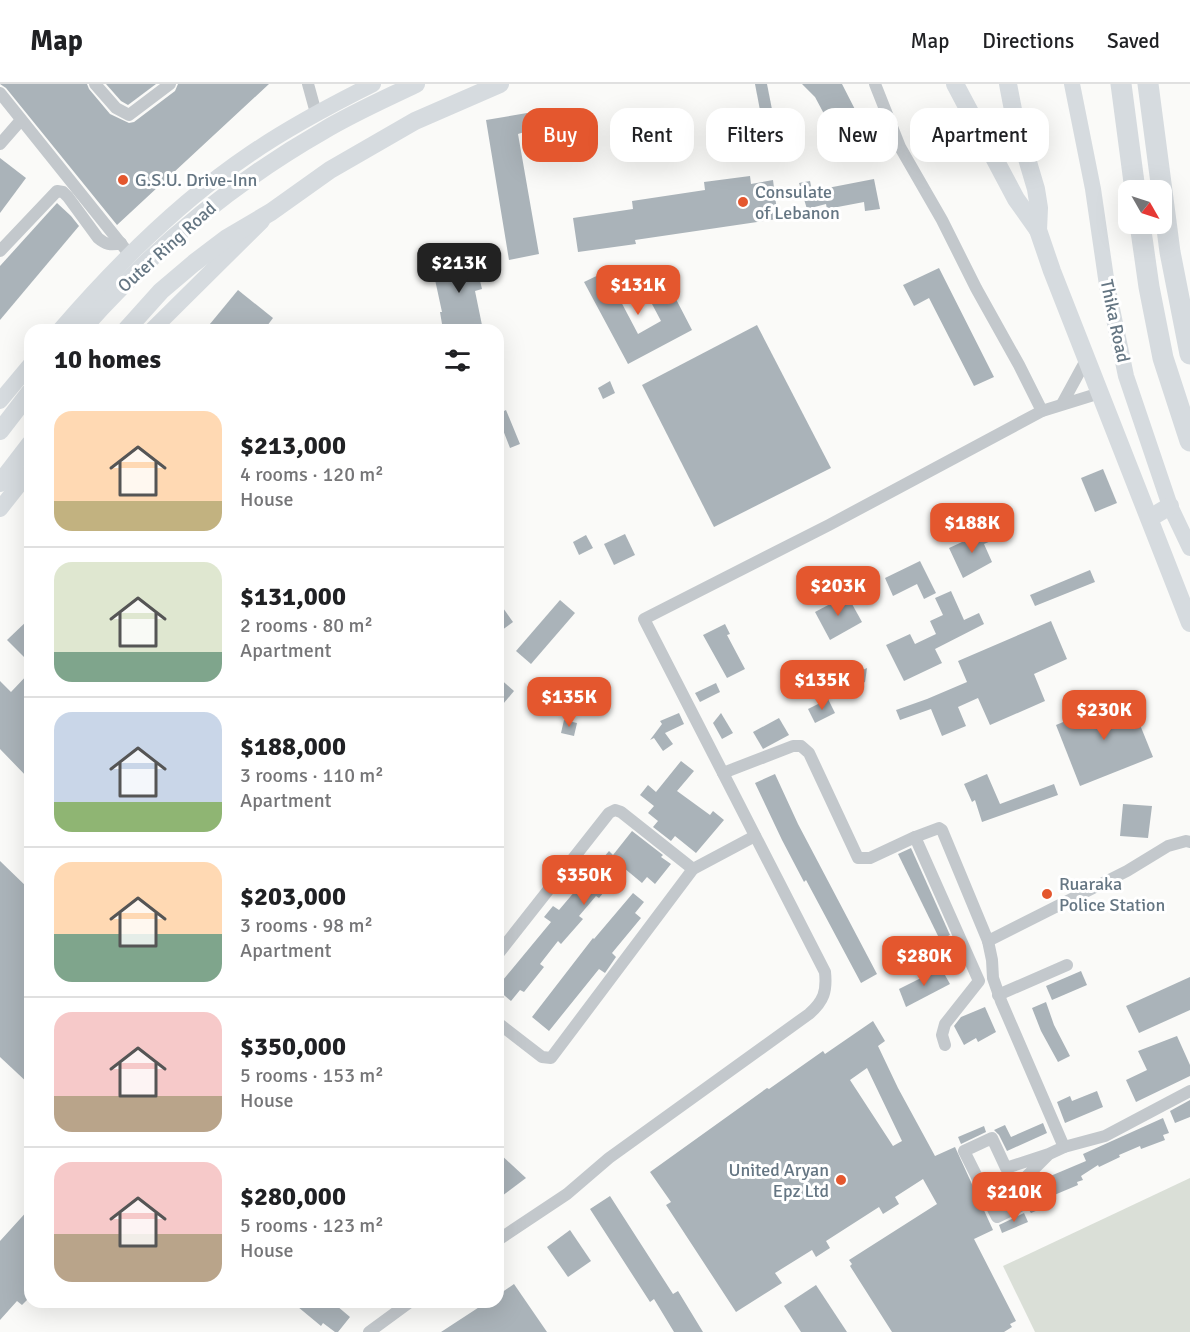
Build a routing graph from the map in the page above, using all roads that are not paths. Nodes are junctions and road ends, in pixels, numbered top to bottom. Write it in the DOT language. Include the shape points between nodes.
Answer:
graph roads {
  1 [pos="95,84"];
  2 [pos="170,84"];
  3 [pos="308,84"];
  4 [pos="373,84"];
  5 [pos="416,84"];
  6 [pos="500,84"];
  7 [pos="875,84"];
  8 [pos="955,84"];
  9 [pos="1008,84"];
  10 [pos="1072,84"];
  11 [pos="1121,84"];
  12 [pos="1148,84"];
  13 [pos="0,93"];
  14 [pos="316,113"];
  15 [pos="21,120"];
  16 [pos="0,144"];
  17 [pos="1134,180"];
  18 [pos="271,212"];
  19 [pos="1038,230"];
  20 [pos="1141,234"];
  21 [pos="125,249"];
  22 [pos="0,251"];
  23 [pos="65,324"];
  24 [pos="87,324"];
  25 [pos="131,324"];
  26 [pos="158,324"];
  27 [pos="1190,354"];
  28 [pos="1086,360"];
  29 [pos="24,372"];
  30 [pos="1100,393"];
  31 [pos="24,400"];
  32 [pos="0,401"];
  33 [pos="1062,404"];
  34 [pos="1042,411"];
  35 [pos="0,430"];
  36 [pos="1190,441"];
  37 [pos="24,452"];
  38 [pos="24,479"];
  39 [pos="0,483"];
  40 [pos="1170,506"];
  41 [pos="0,509"];
  42 [pos="1150,518"];
  43 [pos="1190,548"];
  44 [pos="1190,623"];
  45 [pos="723,773"];
  46 [pos="755,836"];
  47 [pos="915,837"];
  48 [pos="1190,842"];
  49 [pos="693,869"];
  50 [pos="988,941"];
  51 [pos="504,946"];
  52 [pos="1067,965"];
  53 [pos="993,978"];
  54 [pos="979,981"];
  55 [pos="998,995"];
  56 [pos="504,1028"];
  57 [pos="945,1045"];
  58 [pos="1190,1091"];
  59 [pos="1064,1147"];
  60 [pos="1049,1154"];
  61 [pos="1006,1168"];
  62 [pos="1016,1186"];
  63 [pos="504,1236"];
  64 [pos="403,1308"];
  65 [pos="369,1332"];
  1 -- 2 [label="street" via="116,108 129,115"];
  3 -- 14 [label="street"];
  4 -- 14 [label="main road, Outer Ring Road"];
  5 -- 24 [label="main road, Outer Ring Road" via="322,131 221,200 146,263"];
  6 -- 18 [label="main road, Outer Ring Road" via="415,121 330,170"];
  7 -- 34 [label="street" via="900,147"];
  8 -- 19 [label="main road" via="1016,199"];
  9 -- 19 [label="main road" via="1036,189"];
  10 -- 40 [label="main road, Thika Road" via="1126,376"];
  11 -- 17 [label="highway"];
  12 -- 27 [label="highway" via="1170,252"];
  13 -- 15 [label="street"];
  14 -- 21 [label="main road, Outer Ring Road" via="251,153"];
  15 -- 16 [label="street"];
  15 -- 21 [label="street"];
  18 -- 25 [label="main road, Outer Ring Road" via="194,263"];
  18 -- 26 [label="main road, Outer Ring Road"];
  19 -- 28 [label="main road"];
  20 -- 36 [label="highway" via="1163,358"];
  21 -- 22 [label="street" via="98,238 63,192 57,191"];
  21 -- 23 [label="main road, Outer Ring Road"];
  28 -- 30 [label="main road"];
  28 -- 33 [label="street"];
  29 -- 32 [label="main road"];
  30 -- 33 [label="street"];
  30 -- 42 [label="main road"];
  31 -- 35 [label="main road"];
  33 -- 34 [label="street"];
  34 -- 45 [label="street" via="644,619"];
  37 -- 39 [label="main road"];
  38 -- 41 [label="main road"];
  40 -- 42 [label="main road"];
  40 -- 43 [label="main road, Thika Road"];
  42 -- 44 [label="main road"];
  45 -- 46 [label="street"];
  45 -- 47 [label="street" via="801,746 809,753 858,858 870,858"];
  46 -- 49 [label="street"];
  46 -- 63 [label="street" via="825,972 827,985 819,1006 609,1158 567,1194"];
  47 -- 50 [label="street" via="942,830"];
  47 -- 54 [label="street"];
  48 -- 50 [label="street" via="1168,846"];
  49 -- 51 [label="street" via="615,810"];
  49 -- 56 [label="street" via="551,1058 542,1057"];
  50 -- 53 [label="street"];
  52 -- 55 [label="street"];
  53 -- 54 [label="street"];
  53 -- 55 [label="street"];
  54 -- 57 [label="street" via="945,1024"];
  55 -- 59 [label="street"];
  58 -- 59 [label="street" via="1105,1136"];
  59 -- 60 [label="street"];
  60 -- 61 [label="street"];
  60 -- 62 [label="street"];
  61 -- 62 [label="street"];
  61 -- 62 [label="street" via="992,1138 964,1151 997,1217 1024,1204"];
  64 -- 65 [label="street"];
}
